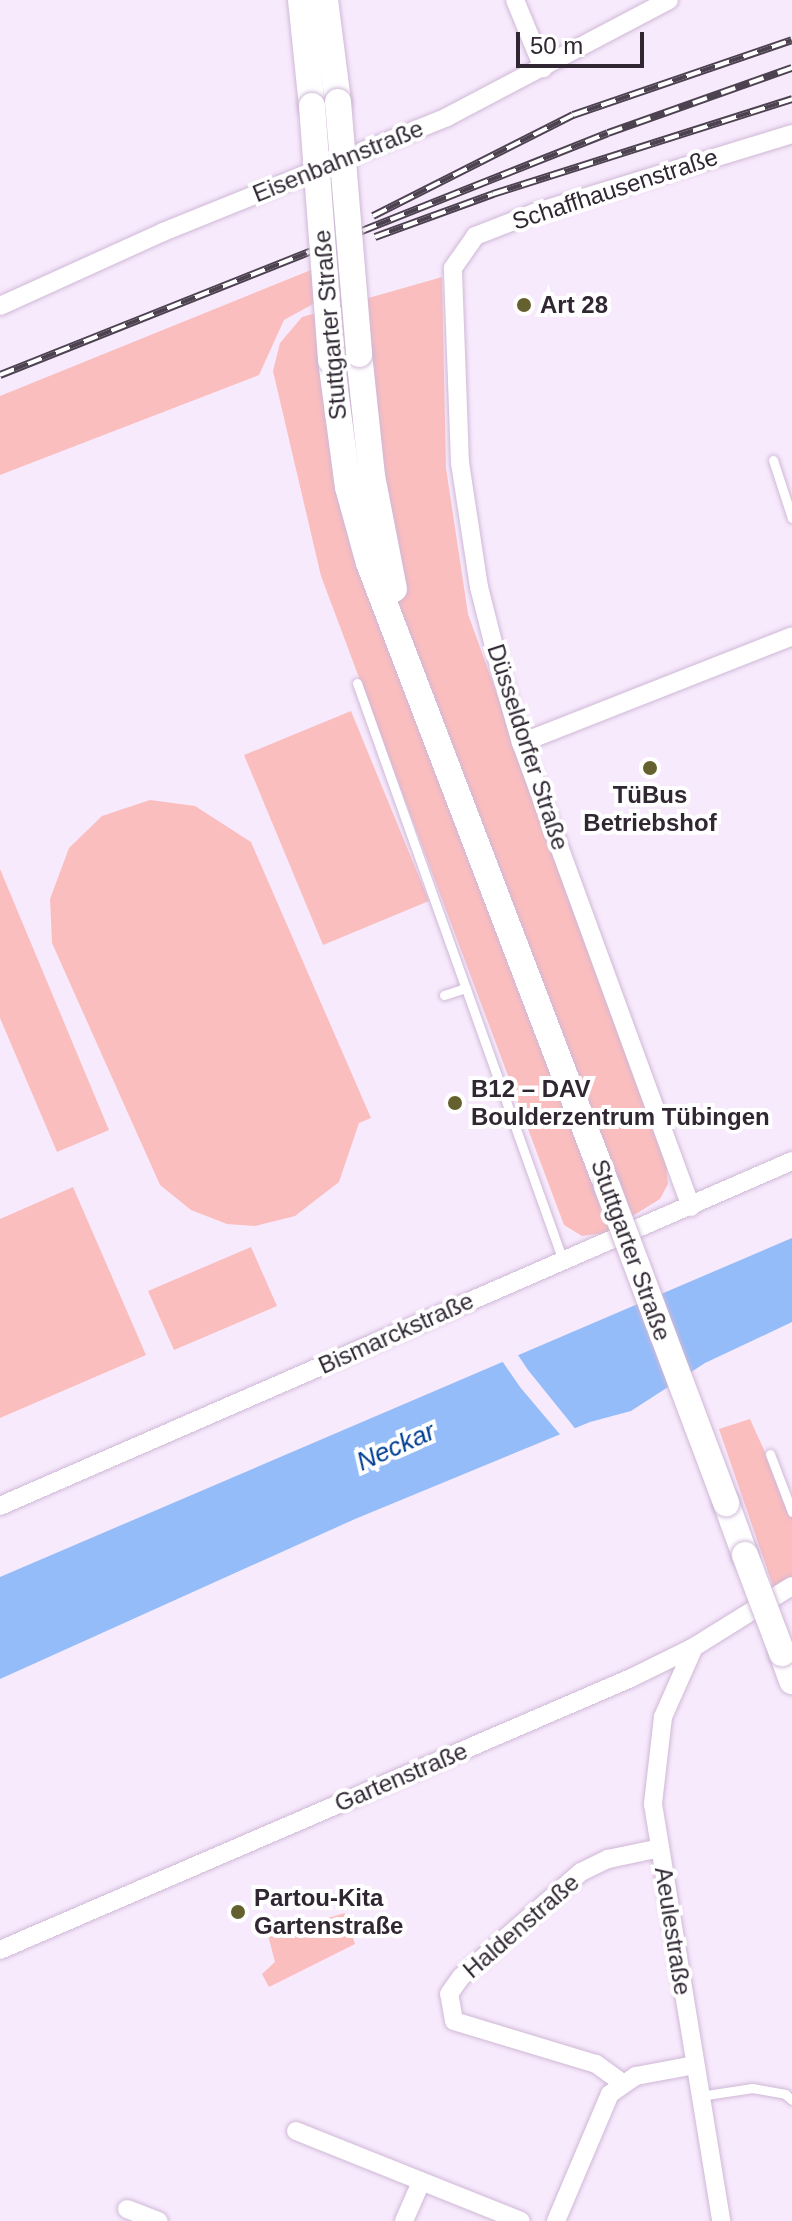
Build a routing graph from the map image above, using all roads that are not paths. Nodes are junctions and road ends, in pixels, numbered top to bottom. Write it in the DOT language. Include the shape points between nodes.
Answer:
graph roads {
  1 [pos="301,0"];
  2 [pos="325,0"];
  3 [pos="515,0"];
  4 [pos="669,0"];
  5 [pos="543,68"];
  6 [pos="792,134"];
  7 [pos="453,268"];
  8 [pos="0,306"];
  9 [pos="773,460"];
  10 [pos="792,518"];
  11 [pos="792,636"];
  12 [pos="402,639"];
  13 [pos="357,683"];
  14 [pos="521,743"];
  15 [pos="466,988"];
  16 [pos="444,995"];
  17 [pos="792,1161"];
  18 [pos="691,1207"];
  19 [pos="563,1261"];
  20 [pos="770,1454"];
  21 [pos="0,1506"];
  22 [pos="792,1512"];
  23 [pos="792,1586"];
  24 [pos="694,1647"];
  25 [pos="792,1681"];
  26 [pos="660,1848"];
  27 [pos="0,1950"];
  28 [pos="694,2065"];
  29 [pos="621,2082"];
  30 [pos="700,2096"];
  31 [pos="792,2100"];
  32 [pos="296,2131"];
  33 [pos="421,2182"];
  34 [pos="127,2209"];
  35 [pos="159,2221"];
  36 [pos="404,2221"];
  37 [pos="521,2221"];
  38 [pos="556,2221"];
  39 [pos="721,2221"];
  1 -- 12 [label="main road, Stuttgarter Straße, bridge" via="331,360 352,504 387,611"];
  2 -- 12 [label="main road, Stuttgarter Straße, bridge" via="374,492"];
  3 -- 5 [label="street"];
  4 -- 5 [label="street, Eisenbahnstraße"];
  5 -- 8 [label="street, Eisenbahnstraße" via="447,117 163,232"];
  6 -- 7 [label="street, Schaffhausenstraße" via="520,218 475,236"];
  7 -- 14 [label="street, Düsseldorfer Straße" via="460,463 479,587"];
  9 -- 10 [label="lane"];
  11 -- 14 [label="street"];
  12 -- 25 [label="main road, Stuttgarter Straße, bridge"];
  13 -- 15 [label="lane"];
  14 -- 18 [label="street, Düsseldorfer Straße"];
  15 -- 16 [label="lane"];
  15 -- 19 [label="lane"];
  17 -- 18 [label="street, Bismarckstraße"];
  18 -- 19 [label="street, Bismarckstraße"];
  19 -- 21 [label="street, Bismarckstraße"];
  20 -- 22 [label="lane"];
  23 -- 24 [label="street, Gartenstraße"];
  24 -- 26 [label="street, Aeulestraße" via="659,1733 652,1789"];
  24 -- 27 [label="street, Gartenstraße"];
  26 -- 28 [label="street, Aeulestraße"];
  26 -- 29 [label="street, Haldenstraße" via="608,1859 581,1872 461,1977 449,1994 454,2021 596,2064"];
  28 -- 29 [label="street"];
  28 -- 30 [label="street, Aeulestraße"];
  29 -- 38 [label="street" via="602,2108"];
  30 -- 31 [label="lane" via="752,2088"];
  30 -- 39 [label="street, Aeulestraße"];
  32 -- 33 [label="street"];
  33 -- 36 [label="street"];
  33 -- 37 [label="street"];
  34 -- 35 [label="street"];
}
